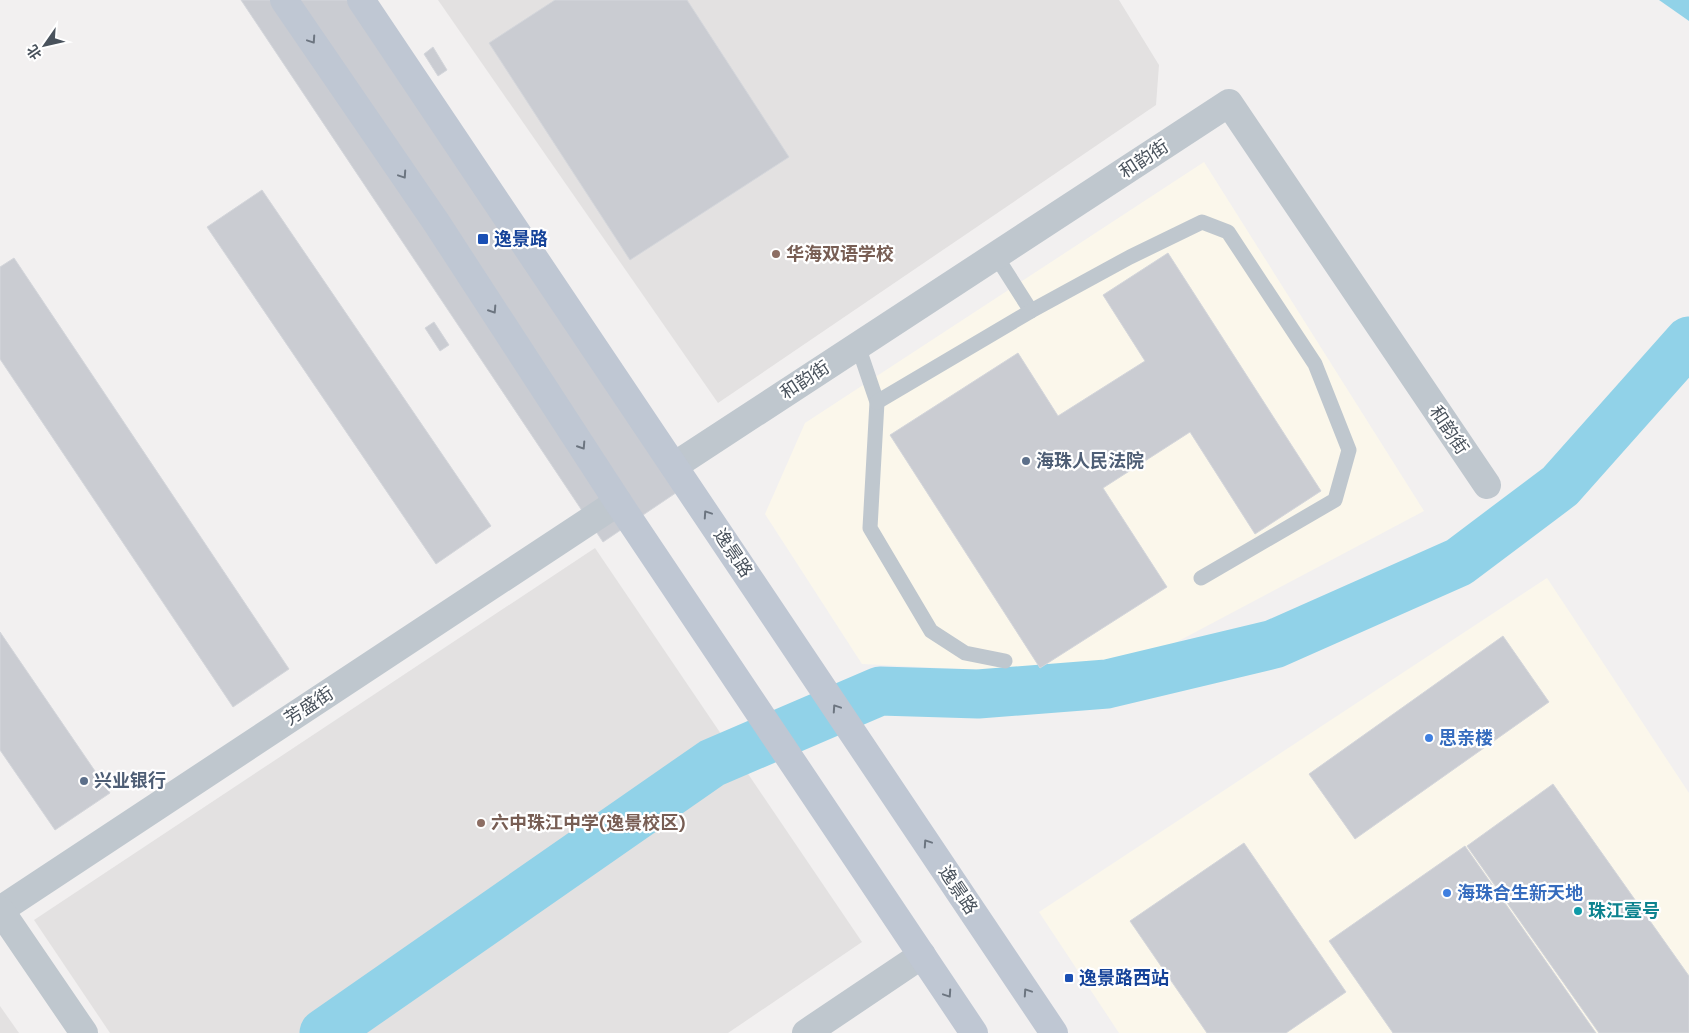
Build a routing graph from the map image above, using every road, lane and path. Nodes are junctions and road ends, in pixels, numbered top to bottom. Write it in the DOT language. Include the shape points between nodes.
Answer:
graph roads {
  1 [pos="284,0"];
  2 [pos="361,0"];
  3 [pos="996,256"];
  4 [pos="1031,311"];
  5 [pos="858,346"];
  6 [pos="877,402"];
  7 [pos="674,466"];
  8 [pos="1487,485"];
  9 [pos="618,502"];
  10 [pos="1201,578"];
  11 [pos="1005,662"];
  12 [pos="0,910"];
  13 [pos="922,955"];
  14 [pos="84,1033"];
  15 [pos="806,1033"];
  16 [pos="974,1033"];
  17 [pos="1054,1033"];
  1 -- 9 [label="main road, one-way" via="436,222"];
  2 -- 7 [label="main road, 逸景路"];
  3 -- 4 [label="lane"];
  3 -- 5 [label="street, 和韵街"];
  3 -- 8 [label="street, 和韵街" via="1229,103"];
  4 -- 6 [label="lane"];
  4 -- 10 [label="lane" via="1202,222 1228,232 1314,364 1349,450 1335,500"];
  5 -- 6 [label="lane"];
  5 -- 7 [label="street, 和韵街"];
  6 -- 11 [label="lane" via="870,528 931,631 965,653"];
  17 -- 7 [label="main road, 逸景路, one-way"];
  9 -- 12 [label="street, 芳盛街"];
  9 -- 13 [label="main road"];
  12 -- 14 [label="street"];
  13 -- 15 [label="street"];
  13 -- 16 [label="main road, one-way"];
}
